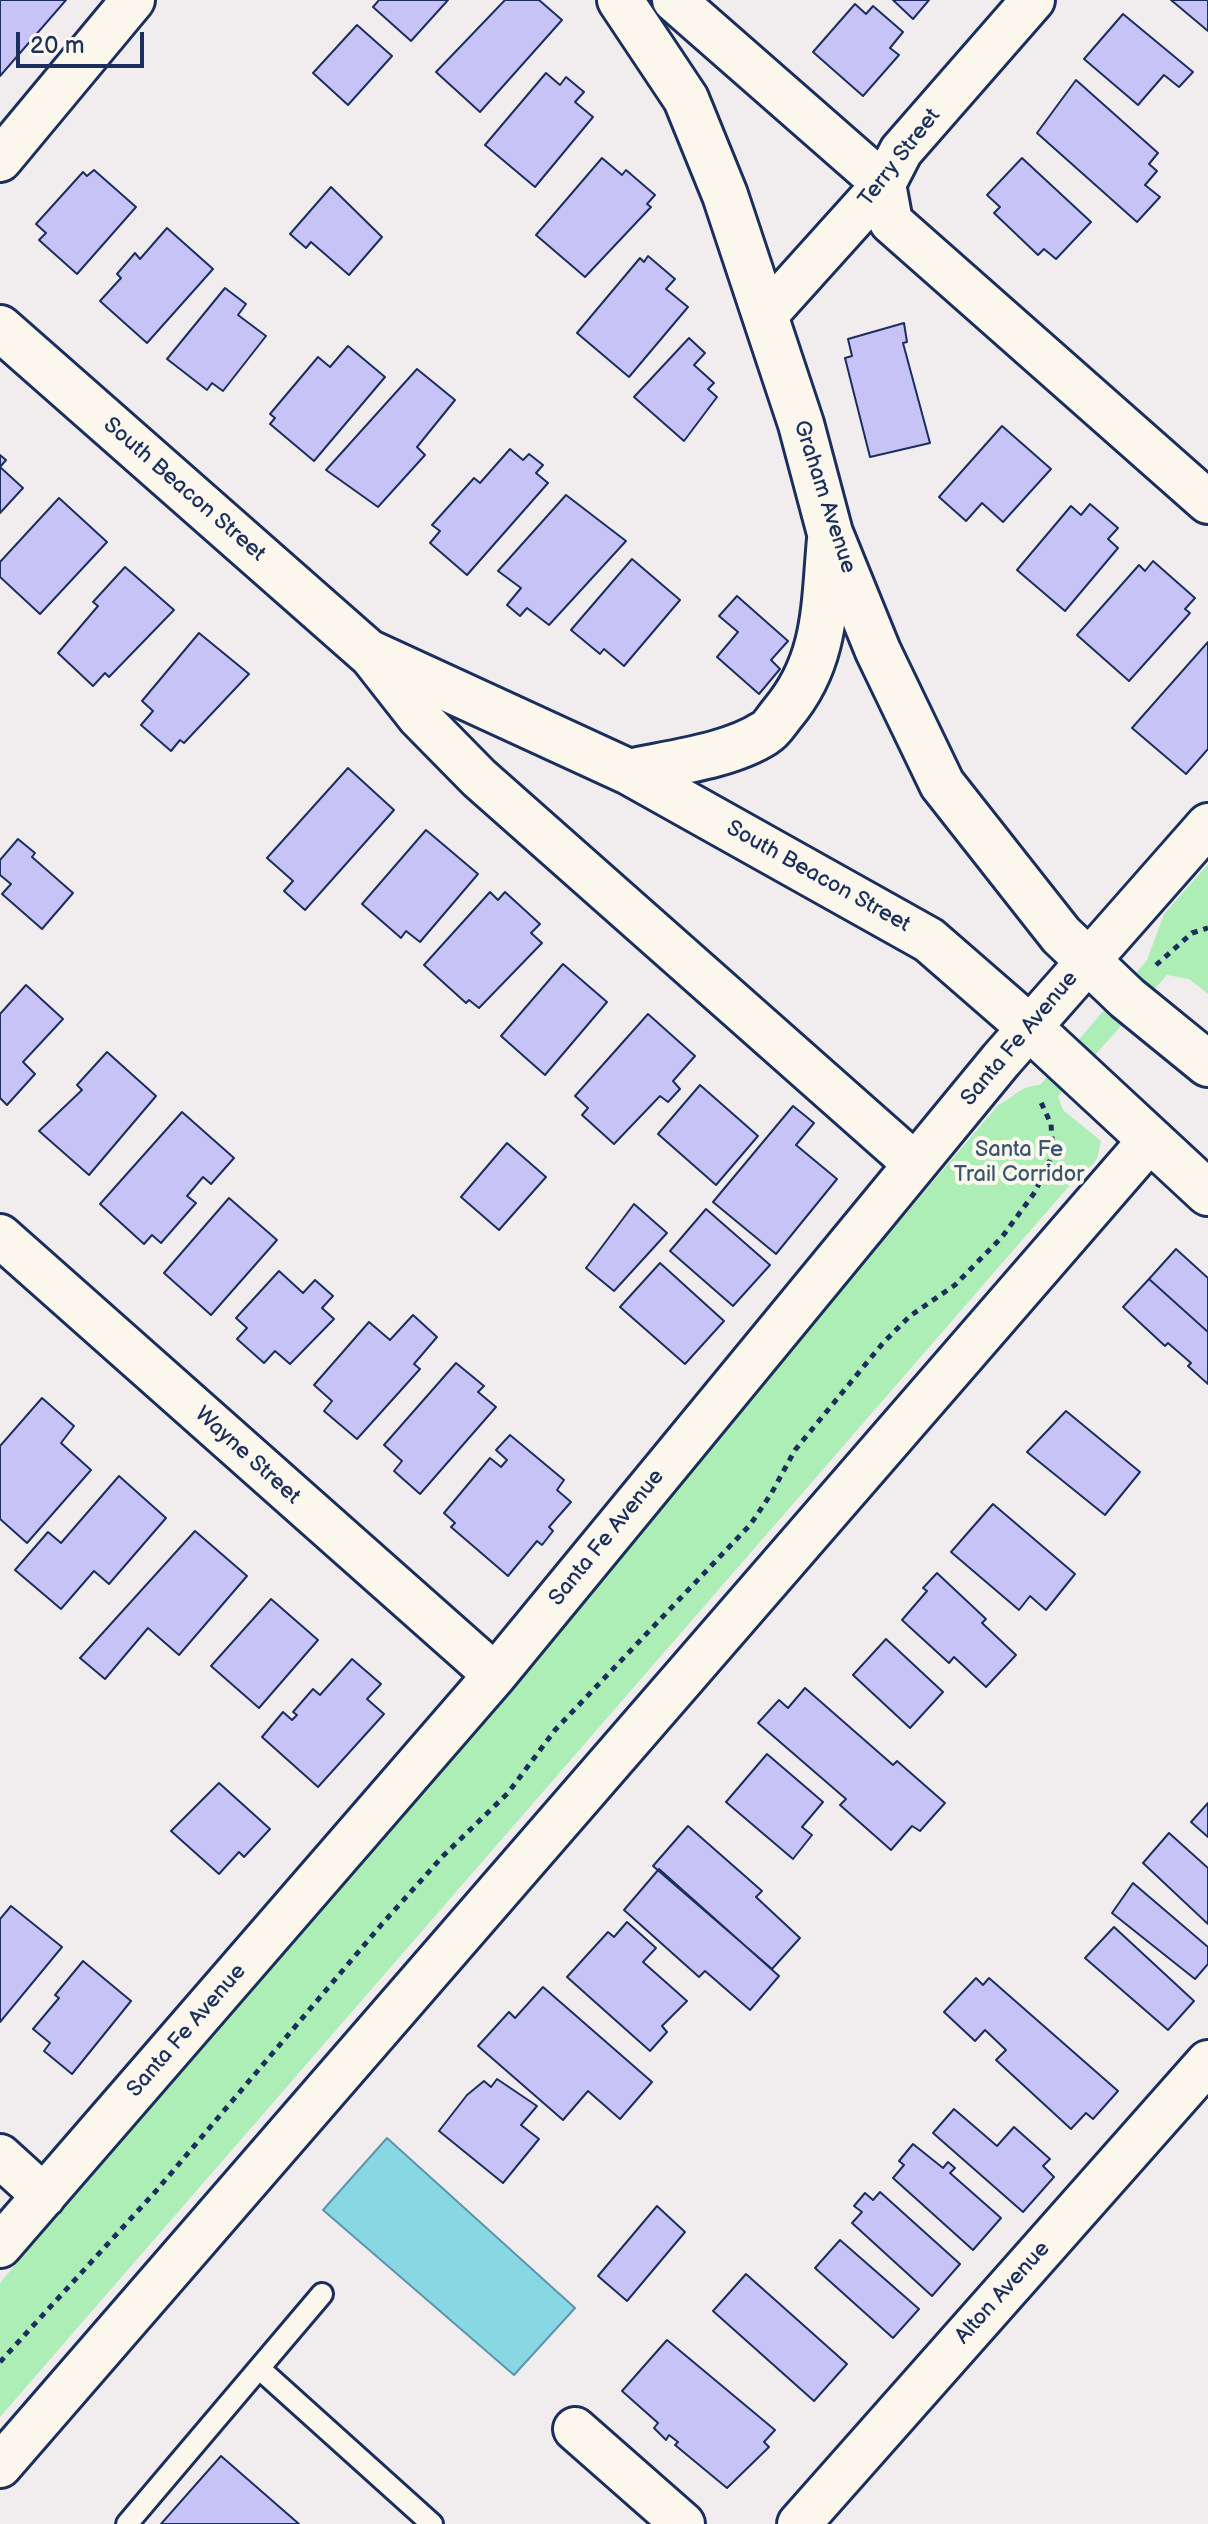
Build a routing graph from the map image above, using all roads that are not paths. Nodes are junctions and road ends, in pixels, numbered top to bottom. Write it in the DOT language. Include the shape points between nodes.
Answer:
graph roads {
  1 [pos="620,0"];
  2 [pos="674,0"];
  3 [pos="1033,0"];
  4 [pos="122,4"];
  5 [pos="0,160"];
  6 [pos="884,184"];
  7 [pos="766,315"];
  8 [pos="0,328"];
  9 [pos="1208,502"];
  10 [pos="830,533"];
  11 [pos="368,652"];
  12 [pos="629,772"];
  13 [pos="1208,825"];
  14 [pos="1086,961"];
  15 [pos="1029,1027"];
  16 [pos="1208,1064"];
  17 [pos="1150,1140"];
  18 [pos="915,1164"];
  19 [pos="1208,1193"];
  20 [pos="0,1236"];
  21 [pos="495,1675"];
  22 [pos="1208,2062"];
  23 [pos="0,2156"];
  24 [pos="44,2196"];
  25 [pos="0,2246"];
  26 [pos="322,2294"];
  27 [pos="261,2370"];
  28 [pos="575,2429"];
  29 [pos="0,2466"];
  30 [pos="127,2524"];
  31 [pos="432,2524"];
  32 [pos="683,2524"];
  33 [pos="799,2524"];
  1 -- 7 [label="street, Graham Avenue" via="686,99"];
  2 -- 6 [label="street"];
  3 -- 6 [label="street, Terry Street" via="901,151"];
  4 -- 5 [label="street"];
  6 -- 7 [label="street, Terry Street"];
  6 -- 9 [label="street" via="891,222"];
  7 -- 10 [label="street, Graham Avenue"];
  8 -- 11 [label="street, South Beacon Street"];
  10 -- 12 [label="street" via="816,656 796,697 767,732 713,755"];
  10 -- 14 [label="street, Graham Avenue" via="878,651 942,784"];
  11 -- 12 [label="street, South Beacon Street"];
  11 -- 18 [label="street, South Beacon Street" via="419,717 479,778"];
  12 -- 15 [label="street, South Beacon Street" via="929,940"];
  13 -- 14 [label="street, Santa Fe Avenue"];
  14 -- 15 [label="street, Santa Fe Avenue"];
  14 -- 16 [label="street"];
  15 -- 17 [label="street, South Beacon Street"];
  15 -- 18 [label="street, Santa Fe Avenue"];
  17 -- 19 [label="street, South Beacon Street"];
  17 -- 29 [label="street"];
  18 -- 21 [label="street, Santa Fe Avenue"];
  20 -- 21 [label="street, Wayne Street"];
  21 -- 24 [label="street, Santa Fe Avenue"];
  22 -- 33 [label="street, Alton Avenue"];
  23 -- 24 [label="street"];
  24 -- 25 [label="street, Santa Fe Avenue"];
  26 -- 27 [label="lane"];
  27 -- 30 [label="lane"];
  27 -- 31 [label="lane"];
  28 -- 32 [label="street"];
}
